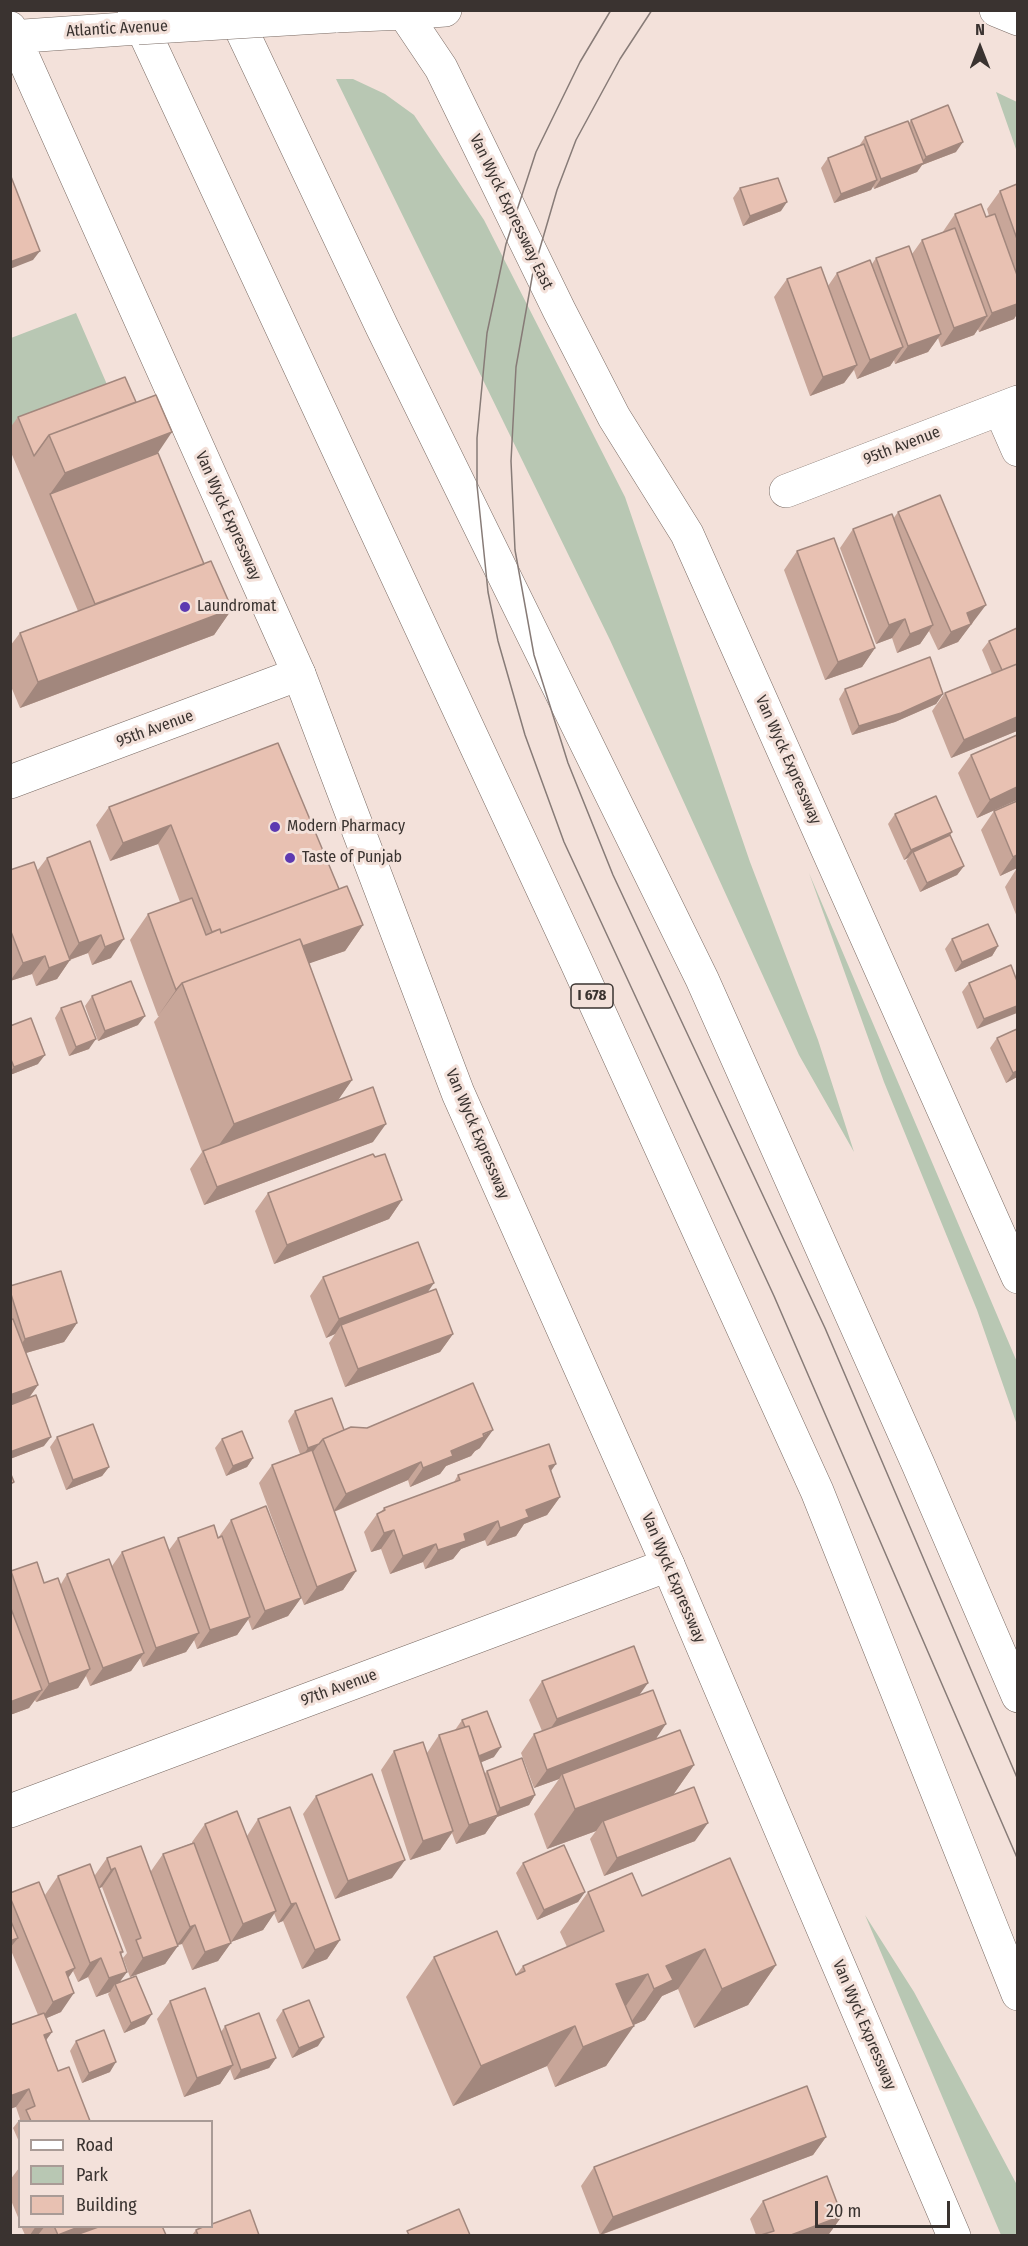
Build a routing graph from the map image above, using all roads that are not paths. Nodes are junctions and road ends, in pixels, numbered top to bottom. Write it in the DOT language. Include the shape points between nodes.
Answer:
graph roads {
  1 [pos="134,10"];
  2 [pos="232,10"];
  3 [pos="445,10"];
  4 [pos="996,10"];
  5 [pos="403,12"];
  6 [pos="1017,19"];
  7 [pos="12,34"];
  8 [pos="1009,406"];
  9 [pos="614,417"];
  10 [pos="1017,450"];
  11 [pos="786,491"];
  12 [pos="299,674"];
  13 [pos="10,782"];
  14 [pos="1017,1277"];
  15 [pos="668,1565"];
  16 [pos="1017,1696"];
  17 [pos="10,1810"];
  18 [pos="1017,1994"];
  19 [pos="954,2235"];
  1 -- 18 [label="main road, I 678" via="576,961 817,1491"];
  2 -- 16 [label="main road" via="382,327 702,979"];
  3 -- 5 [label="main road, Atlantic Avenue"];
  4 -- 6 [label="main road"];
  5 -- 7 [label="main road, Atlantic Avenue, bridge"];
  5 -- 9 [label="main road, Van Wyck Expressway East" via="441,68"];
  7 -- 12 [label="main road, Van Wyck Expressway"];
  8 -- 10 [label="main road"];
  8 -- 11 [label="main road, 95th Avenue"];
  9 -- 14 [label="main road, Van Wyck Expressway" via="687,534"];
  12 -- 13 [label="main road, 95th Avenue"];
  12 -- 15 [label="main road, Van Wyck Expressway" via="458,1093"];
  15 -- 17 [label="main road, 97th Avenue"];
  15 -- 19 [label="main road, Van Wyck Expressway"];
}
